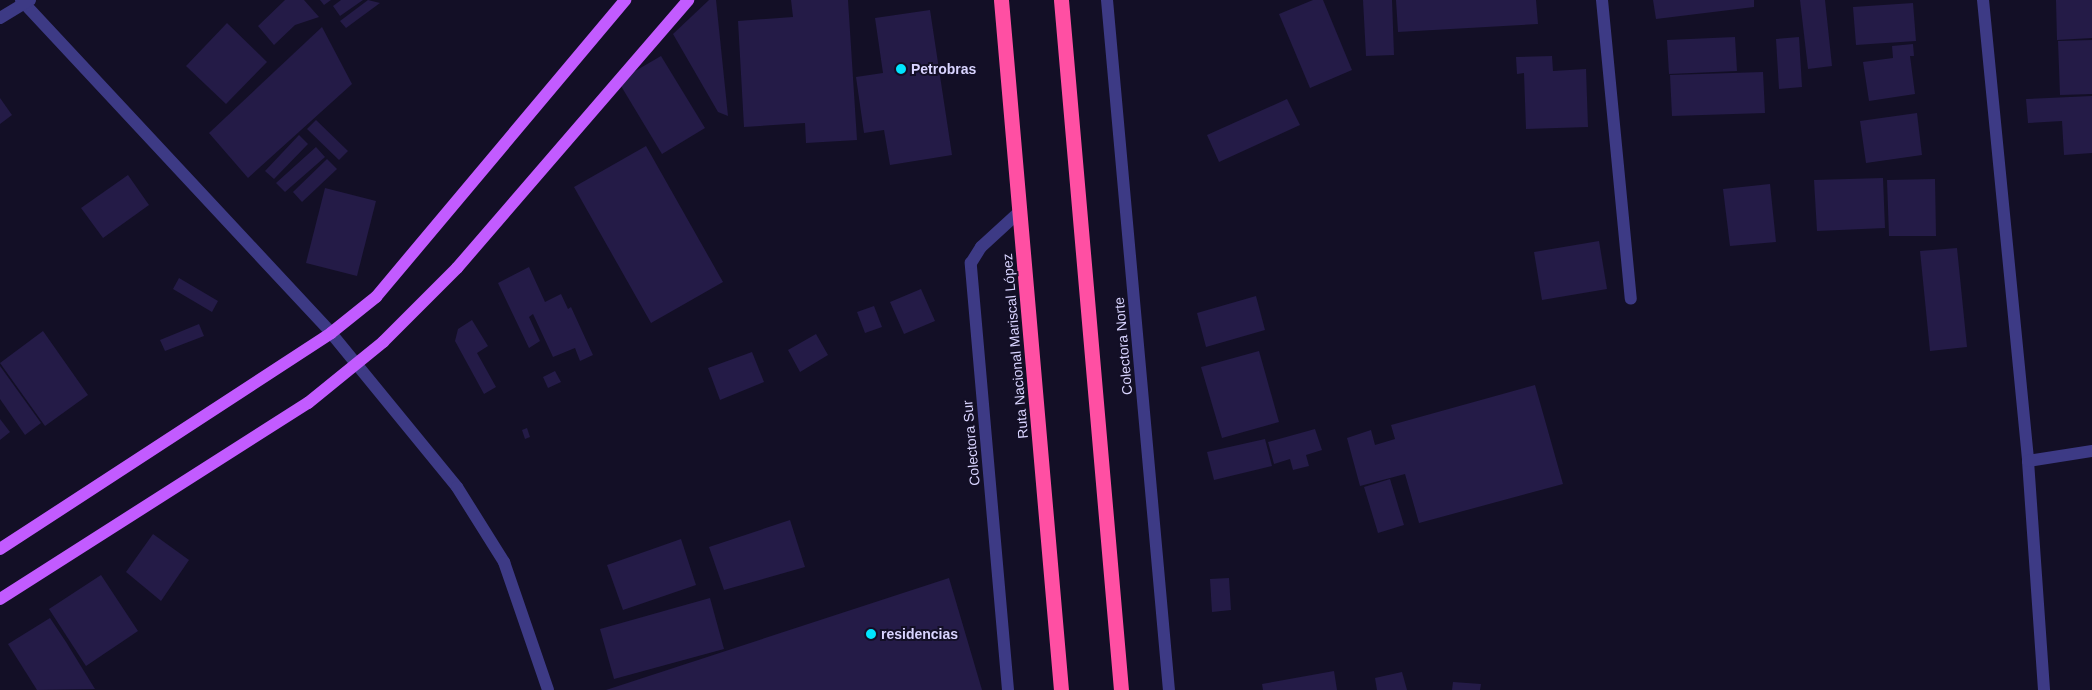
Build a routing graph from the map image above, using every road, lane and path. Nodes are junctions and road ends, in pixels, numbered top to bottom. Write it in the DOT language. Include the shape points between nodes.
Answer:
graph roads {
  1 [pos="625,0"];
  2 [pos="688,0"];
  3 [pos="1001,0"];
  4 [pos="1061,0"];
  5 [pos="1107,0"];
  6 [pos="1602,0"];
  7 [pos="1983,0"];
  8 [pos="25,1"];
  9 [pos="0,18"];
  10 [pos="1019,212"];
  11 [pos="1631,299"];
  12 [pos="331,333"];
  13 [pos="355,364"];
  14 [pos="2092,451"];
  15 [pos="2028,461"];
  16 [pos="0,549"];
  17 [pos="0,599"];
  18 [pos="548,690"];
  19 [pos="1008,690"];
  20 [pos="1061,690"];
  21 [pos="1121,690"];
  22 [pos="1169,690"];
  23 [pos="2044,690"];
  1 -- 12 [label="main road" via="376,297"];
  2 -- 13 [label="main road" via="457,268"];
  3 -- 10 [label="highway, Ruta Nacional Mariscal López"];
  4 -- 21 [label="highway"];
  5 -- 22 [label="street, Colectora Norte"];
  6 -- 11 [label="street"];
  7 -- 15 [label="street"];
  8 -- 9 [label="street"];
  8 -- 12 [label="street"];
  10 -- 19 [label="street, Colectora Sur" via="981,247 971,263"];
  10 -- 20 [label="highway, Ruta Nacional Mariscal López"];
  12 -- 13 [label="street"];
  12 -- 16 [label="main road"];
  13 -- 17 [label="main road" via="308,403"];
  13 -- 18 [label="street" via="457,487 504,562"];
  14 -- 15 [label="street"];
  15 -- 23 [label="street"];
}
